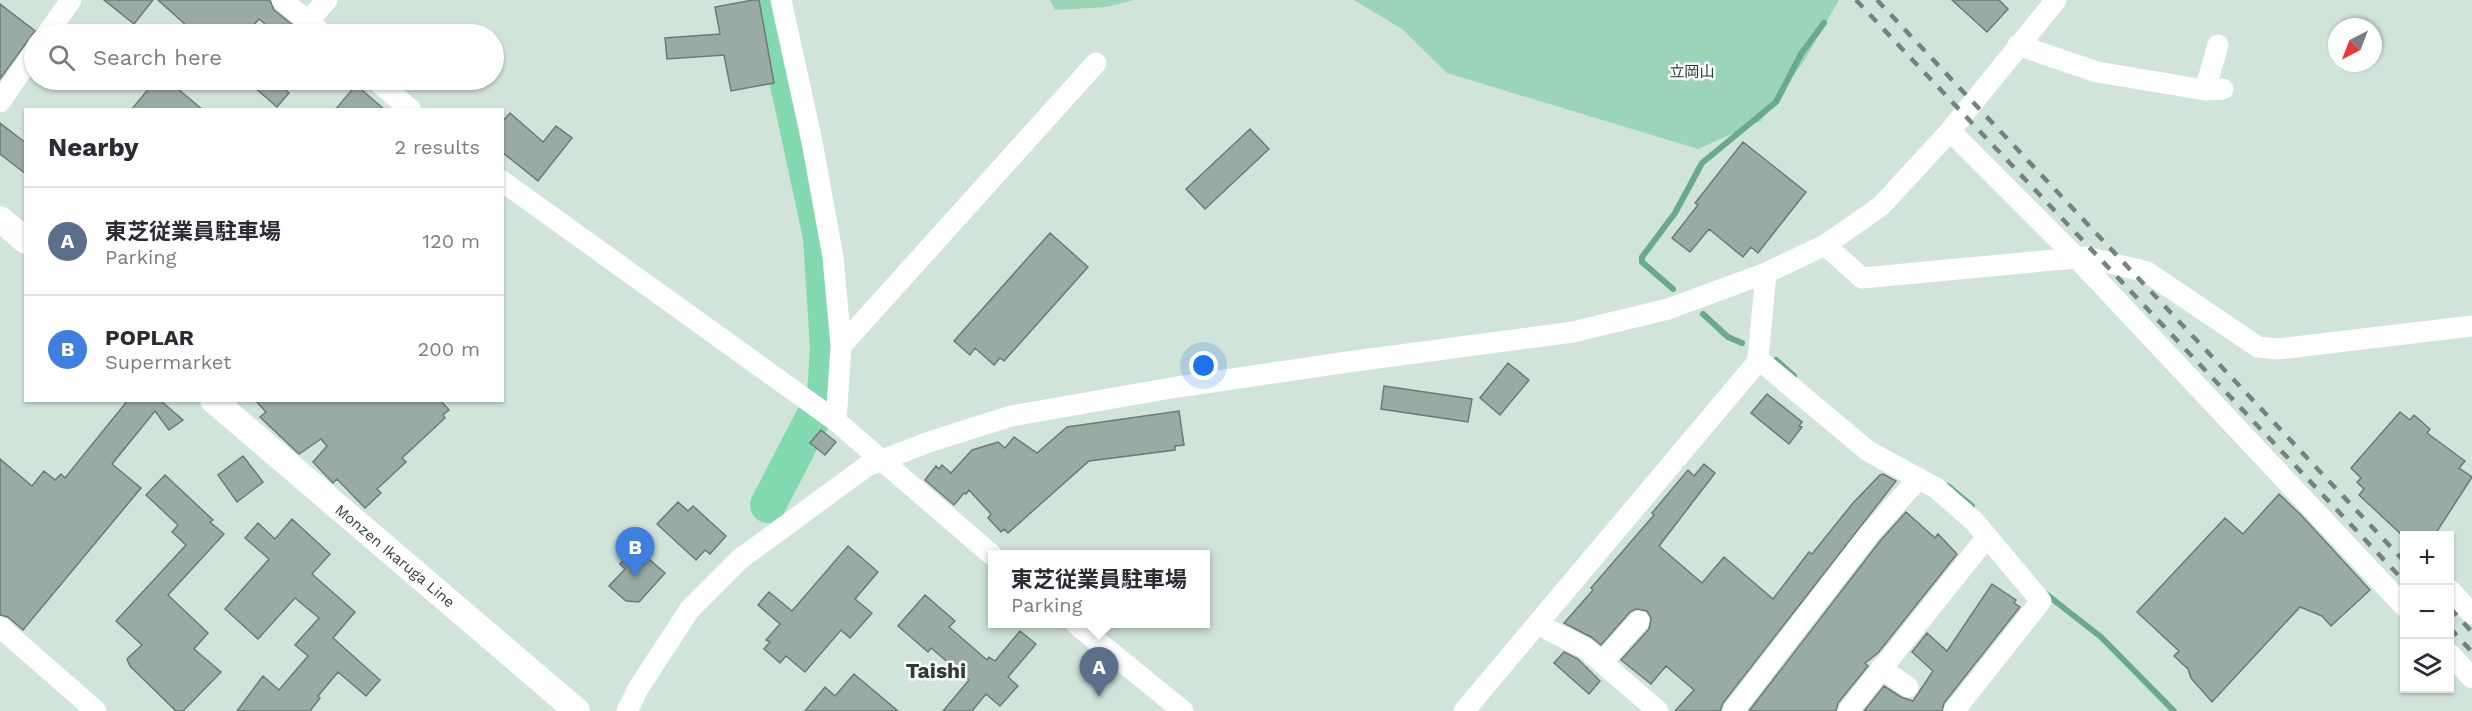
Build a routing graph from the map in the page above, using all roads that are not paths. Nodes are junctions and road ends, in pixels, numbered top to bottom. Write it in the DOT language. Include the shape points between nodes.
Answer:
graph roads {
  1 [pos="71,0"];
  2 [pos="282,0"];
  3 [pos="327,0"];
  4 [pos="781,0"];
  5 [pos="2056,0"];
  6 [pos="54,24"];
  7 [pos="310,24"];
  8 [pos="317,24"];
  9 [pos="2018,45"];
  10 [pos="2218,45"];
  11 [pos="1096,63"];
  12 [pos="24,67"];
  13 [pos="388,90"];
  14 [pos="0,102"];
  15 [pos="409,108"];
  16 [pos="1950,130"];
  17 [pos="504,182"];
  18 [pos="0,219"];
  19 [pos="24,239"];
  20 [pos="1825,245"];
  21 [pos="2075,256"];
  22 [pos="1766,273"];
  23 [pos="2472,326"];
  24 [pos="841,346"];
  25 [pos="1758,359"];
  26 [pos="215,402"];
  27 [pos="825,413"];
  28 [pos="881,461"];
  29 [pos="1919,478"];
  30 [pos="1987,537"];
  31 [pos="988,551"];
  32 [pos="2454,594"];
  33 [pos="2400,602"];
  34 [pos="2472,614"];
  35 [pos="1640,621"];
  36 [pos="1539,622"];
  37 [pos="0,627"];
  38 [pos="1081,628"];
  39 [pos="2454,658"];
  40 [pos="1602,662"];
  41 [pos="1881,668"];
  42 [pos="2472,678"];
  43 [pos="1908,687"];
  44 [pos="96,711"];
  45 [pos="577,711"];
  46 [pos="627,711"];
  47 [pos="1183,711"];
  48 [pos="1464,711"];
  49 [pos="1658,711"];
  50 [pos="1733,711"];
  51 [pos="1848,711"];
  52 [pos="1954,711"];
  1 -- 6 [label="street"];
  2 -- 7 [label="street"];
  3 -- 8 [label="street"];
  4 -- 24 [label="street" via="833,257"];
  5 -- 9 [label="street"];
  9 -- 10 [label="street" via="2097,72 2214,89"];
  9 -- 16 [label="street"];
  11 -- 24 [label="street"];
  12 -- 14 [label="street"];
  13 -- 15 [label="street"];
  16 -- 20 [label="street" via="1881,206"];
  16 -- 21 [label="street"];
  17 -- 27 [label="street"];
  18 -- 19 [label="main road"];
  20 -- 21 [label="street" via="1862,278"];
  20 -- 22 [label="street"];
  21 -- 23 [label="street" via="2147,272 2258,347 2278,349"];
  21 -- 33 [label="street"];
  22 -- 25 [label="street"];
  22 -- 28 [label="street" via="1668,309 1573,332 1200,384 1011,417"];
  24 -- 27 [label="street"];
  25 -- 29 [label="street" via="1868,451"];
  25 -- 36 [label="street"];
  26 -- 45 [label="main road, Monzen Ikaruga Line"];
  27 -- 28 [label="street"];
  28 -- 31 [label="street"];
  28 -- 46 [label="street" via="867,466 731,567 690,609"];
  29 -- 30 [label="street" via="1936,488"];
  29 -- 50 [label="street" via="1870,533"];
  30 -- 41 [label="street"];
  30 -- 52 [label="street" via="2041,601"];
  32 -- 34 [label="street"];
  35 -- 40 [label="street"];
  36 -- 40 [label="street" via="1586,648"];
  36 -- 48 [label="street"];
  37 -- 44 [label="street"];
  38 -- 47 [label="street"];
  39 -- 42 [label="street"];
  40 -- 49 [label="street"];
  41 -- 43 [label="street"];
  41 -- 51 [label="street"];
}
